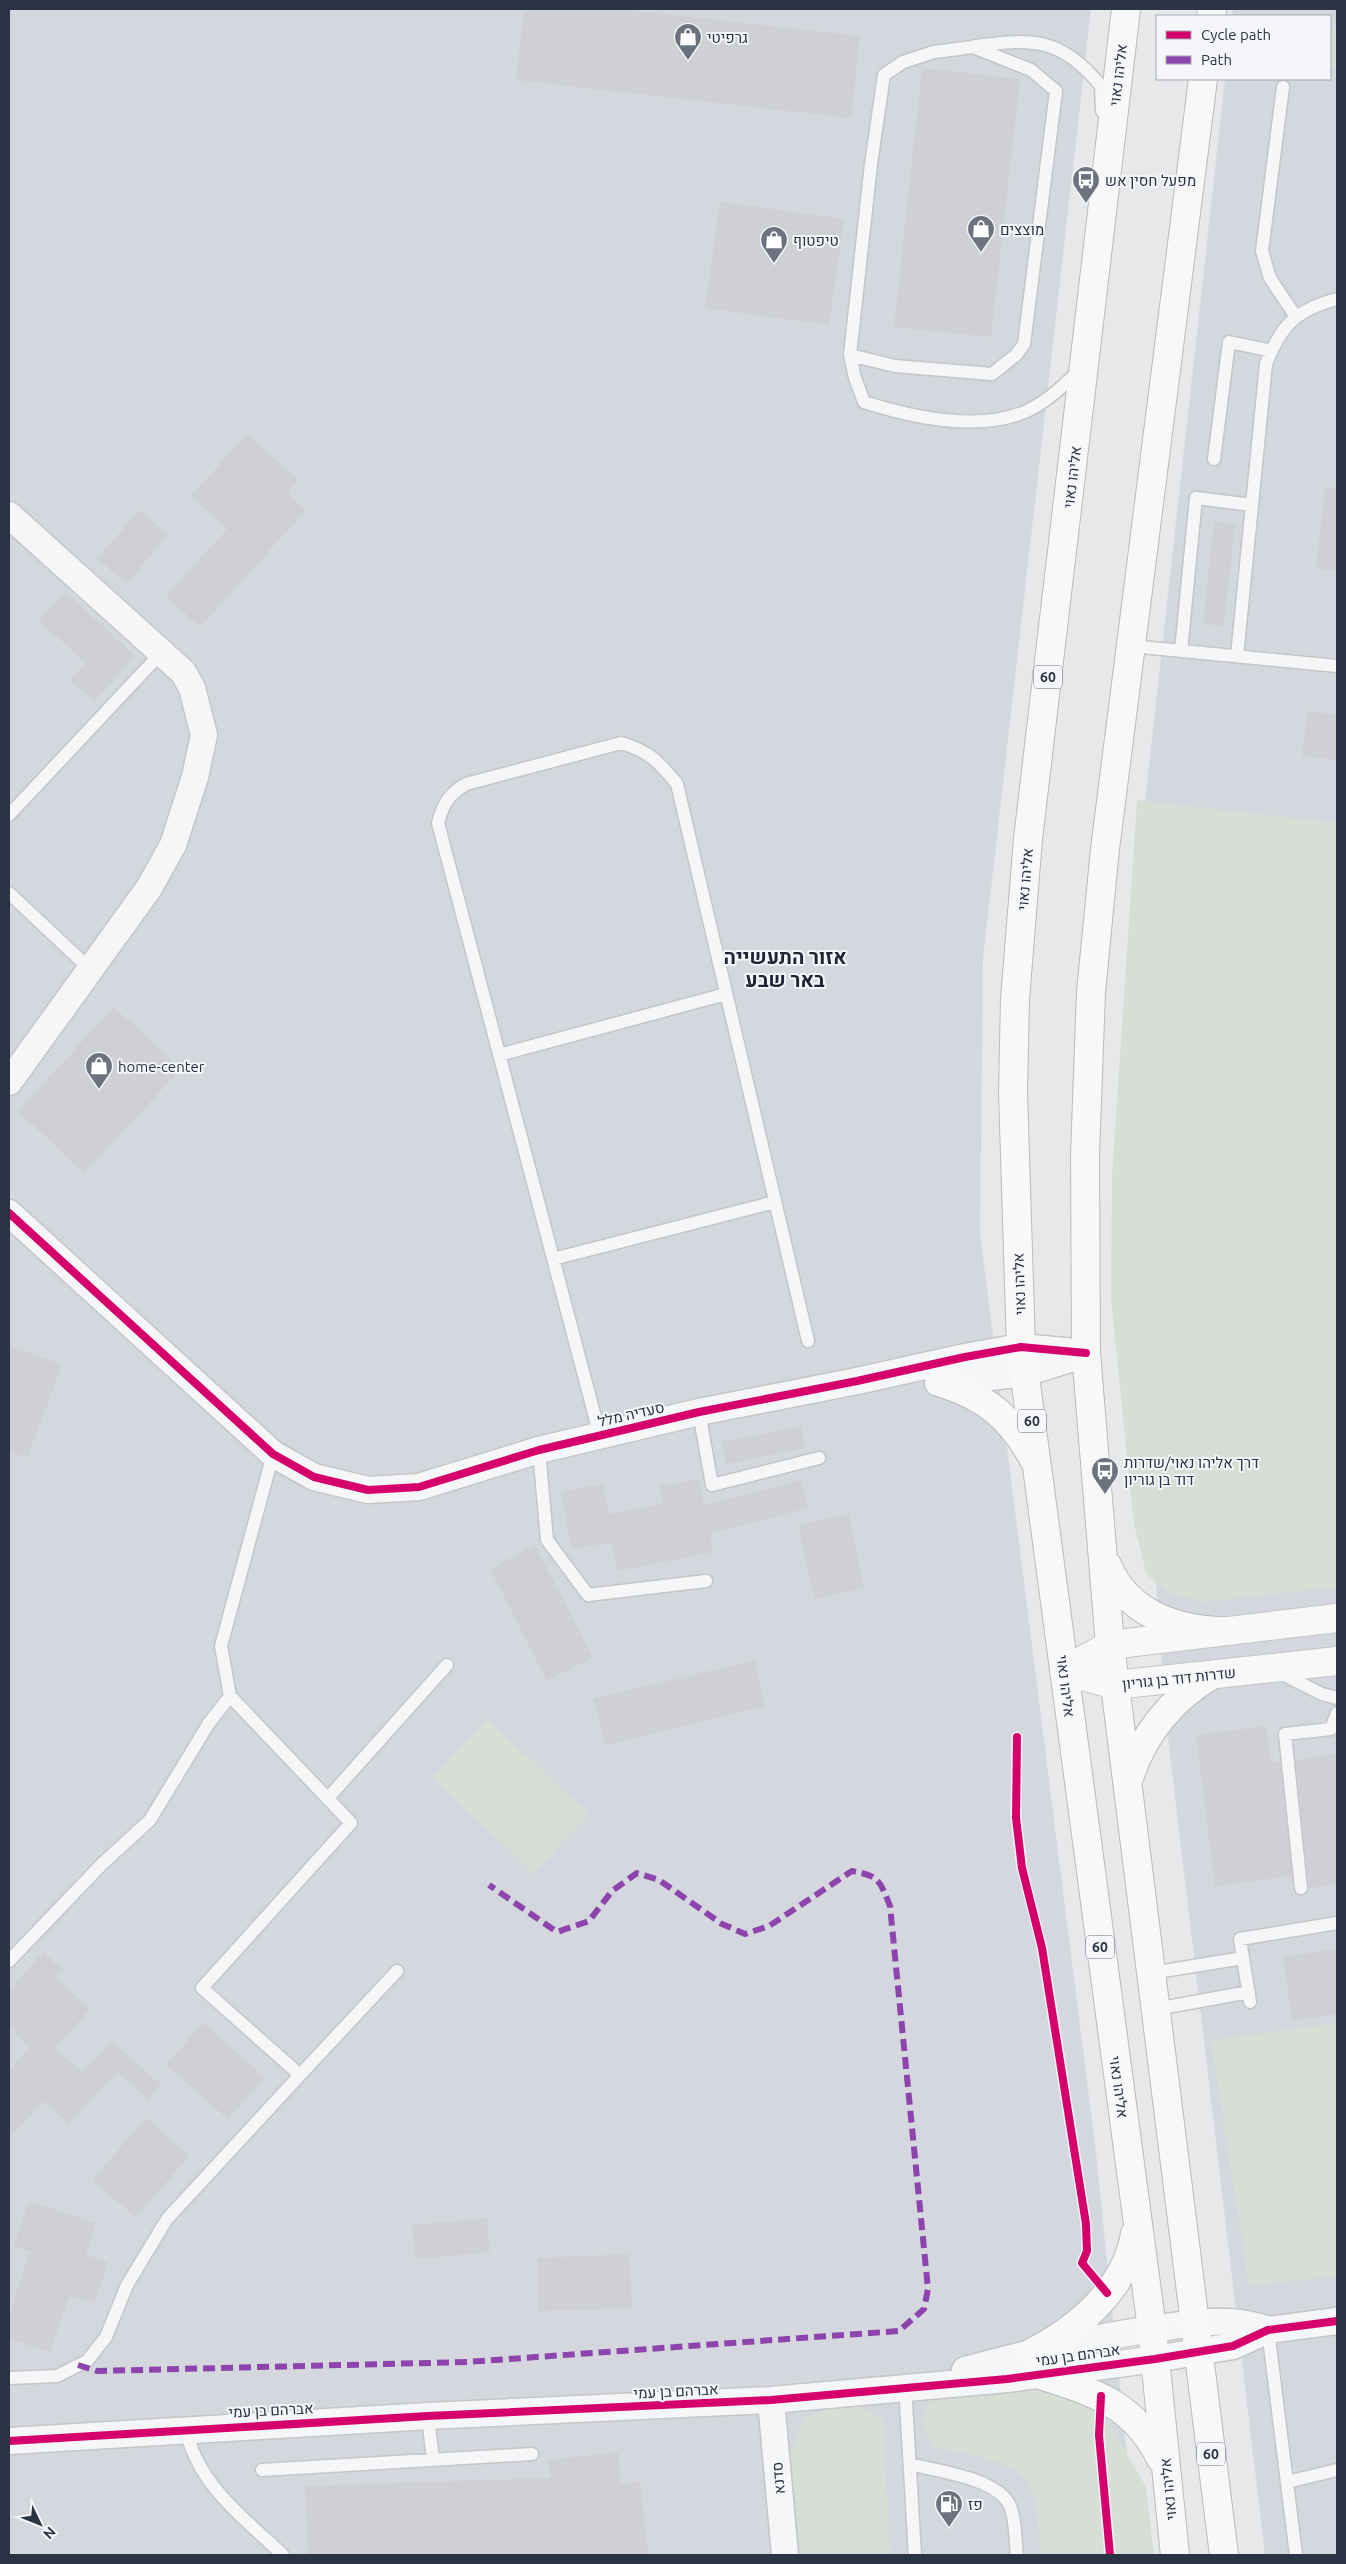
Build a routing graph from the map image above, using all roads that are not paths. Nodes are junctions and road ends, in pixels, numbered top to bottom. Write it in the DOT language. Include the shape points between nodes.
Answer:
graph roads {
  1 [pos="1126,9"];
  2 [pos="973,47"];
  3 [pos="1203,80"];
  4 [pos="1283,87"];
  5 [pos="1105,193"];
  6 [pos="1337,299"];
  7 [pos="1296,317"];
  8 [pos="1272,351"];
  9 [pos="850,354"];
  10 [pos="1085,363"];
  11 [pos="1214,459"];
  12 [pos="1252,506"];
  13 [pos="9,515"];
  14 [pos="1131,646"];
  15 [pos="1182,651"];
  16 [pos="162,652"];
  17 [pos="1237,656"];
  18 [pos="1337,666"];
  19 [pos="9,815"];
  20 [pos="9,893"];
  21 [pos="90,969"];
  22 [pos="726,994"];
  23 [pos="499,1055"];
  24 [pos="9,1082"];
  25 [pos="775,1202"];
  26 [pos="9,1213"];
  27 [pos="553,1259"];
  28 [pos="808,1341"];
  29 [pos="1086,1353"];
  30 [pos="1023,1360"];
  31 [pos="857,1381"];
  32 [pos="942,1383"];
  33 [pos="699,1412"];
  34 [pos="600,1436"];
  35 [pos="539,1450"];
  36 [pos="273,1454"];
  37 [pos="819,1458"];
  38 [pos="1039,1470"];
  39 [pos="1104,1558"];
  40 [pos="706,1581"];
  41 [pos="1337,1618"];
  42 [pos="1224,1632"];
  43 [pos="1110,1645"];
  44 [pos="1337,1661"];
  45 [pos="447,1665"];
  46 [pos="1271,1668"];
  47 [pos="1064,1671"];
  48 [pos="1212,1675"];
  49 [pos="1115,1685"];
  50 [pos="230,1696"];
  51 [pos="1337,1698"];
  52 [pos="1337,1713"];
  53 [pos="1127,1782"];
  54 [pos="328,1798"];
  55 [pos="1301,1888"];
  56 [pos="1337,1923"];
  57 [pos="1243,1958"];
  58 [pos="9,1961"];
  59 [pos="396,1971"];
  60 [pos="1151,1973"];
  61 [pos="1156,2009"];
  62 [pos="300,2075"];
  63 [pos="1137,2222"];
  64 [pos="1337,2321"];
  65 [pos="1195,2323"];
  66 [pos="1152,2329"];
  67 [pos="1268,2330"];
  68 [pos="1199,2353"];
  69 [pos="1155,2359"];
  70 [pos="1035,2363"];
  71 [pos="9,2378"];
  72 [pos="905,2386"];
  73 [pos="771,2400"];
  74 [pos="428,2416"];
  75 [pos="186,2429"];
  76 [pos="9,2441"];
  77 [pos="532,2454"];
  78 [pos="433,2460"];
  79 [pos="910,2464"];
  80 [pos="262,2470"];
  81 [pos="1166,2470"];
  82 [pos="1337,2470"];
  83 [pos="1287,2482"];
  84 [pos="283,2555"];
  85 [pos="785,2555"];
  86 [pos="915,2555"];
  87 [pos="1017,2555"];
  88 [pos="1175,2555"];
  89 [pos="1224,2555"];
  90 [pos="1296,2555"];
  1 -- 5 [label="main road, אליהו נאוי / 60"];
  2 -- 5 [label="lane" via="1034,42 1063,52 1090,72 1101,86"];
  2 -- 9 [label="lane" via="934,52 903,62 884,75"];
  2 -- 9 [label="lane" via="1031,70 1056,91 1024,344 1016,355 992,374 894,366"];
  3 -- 14 [label="main road, 60"];
  4 -- 7 [label="lane" via="1262,251 1270,278"];
  5 -- 10 [label="main road, אליהו נאוי / 60"];
  6 -- 7 [label="lane"];
  7 -- 8 [label="lane" via="1277,337"];
  8 -- 11 [label="lane" via="1229,342"];
  8 -- 12 [label="lane" via="1266,364"];
  9 -- 10 [label="lane" via="864,402 904,415 981,422 1023,413 1070,380"];
  10 -- 30 [label="main road, אליהו נאוי / 60" via="1028,840 1015,999 1013,1092"];
  12 -- 15 [label="lane" via="1196,498"];
  12 -- 17 [label="lane"];
  13 -- 16 [label="street"];
  14 -- 15 [label="lane"];
  14 -- 29 [label="main road, 60" via="1105,849 1091,992 1085,1155"];
  15 -- 17 [label="lane"];
  16 -- 19 [label="lane"];
  16 -- 21 [label="street" via="182,672 192,688 204,735 195,777 173,845 149,888"];
  17 -- 18 [label="lane"];
  20 -- 21 [label="lane"];
  21 -- 24 [label="street"];
  22 -- 23 [label="lane"];
  22 -- 23 [label="lane" via="677,784 658,761 639,748 621,743 466,784 452,792 442,805 438,823"];
  22 -- 25 [label="lane"];
  23 -- 27 [label="lane"];
  25 -- 27 [label="lane"];
  25 -- 28 [label="lane"];
  26 -- 36 [label="street, סעדיה מלל"];
  27 -- 34 [label="lane"];
  29 -- 30 [label="street, סעדיה מלל"];
  29 -- 39 [label="main road, 60"];
  30 -- 31 [label="street, סעדיה מלל" via="964,1356"];
  30 -- 32 [label="street, סעדיה מלל"];
  30 -- 38 [label="main road, אליהו נאוי / 60"];
  31 -- 32 [label="street, סעדיה מלל"];
  31 -- 33 [label="street, סעדיה מלל"];
  32 -- 38 [label="main road" via="979,1397 995,1408 1021,1438"];
  33 -- 34 [label="street, סעדיה מלל"];
  33 -- 37 [label="lane" via="712,1485"];
  34 -- 35 [label="street, סעדיה מלל"];
  35 -- 36 [label="street, סעדיה מלל" via="419,1487 368,1490 314,1477"];
  35 -- 40 [label="lane" via="547,1540 588,1595"];
  36 -- 50 [label="lane" via="221,1646"];
  38 -- 47 [label="main road, אליהו נאוי / 60"];
  39 -- 42 [label="main road" via="1121,1591 1150,1614 1189,1629"];
  39 -- 43 [label="main road, 60"];
  41 -- 42 [label="main road"];
  42 -- 43 [label="main road"];
  43 -- 47 [label="main road"];
  43 -- 49 [label="main road, 60"];
  44 -- 46 [label="main road, שדרות דוד בן גוריון"];
  45 -- 54 [label="lane"];
  46 -- 48 [label="main road, שדרות דוד בן גוריון"];
  46 -- 51 [label="lane" via="1322,1694"];
  47 -- 49 [label="main road, שדרות דוד בן גוריון"];
  47 -- 63 [label="main road, אליהו נאוי / 60"];
  48 -- 49 [label="main road, שדרות דוד בן גוריון"];
  48 -- 53 [label="main road" via="1191,1688 1164,1714 1142,1746"];
  49 -- 53 [label="main road, 60"];
  50 -- 54 [label="lane"];
  50 -- 58 [label="lane" via="209,1723 150,1820 102,1864"];
  52 -- 55 [label="lane" via="1331,1729 1285,1734"];
  53 -- 60 [label="main road, 60"];
  54 -- 62 [label="lane" via="351,1823 202,1988"];
  56 -- 57 [label="lane" via="1240,1939"];
  57 -- 60 [label="lane"];
  57 -- 61 [label="lane" via="1250,1997"];
  59 -- 62 [label="lane"];
  60 -- 61 [label="main road, 60"];
  61 -- 65 [label="main road, 60"];
  62 -- 71 [label="lane" via="167,2219 127,2285 106,2337 87,2361 57,2376"];
  63 -- 66 [label="main road, אליהו נאוי / 60"];
  63 -- 70 [label="main road" via="1130,2255 1107,2293 1083,2318 1051,2343"];
  64 -- 67 [label="street, אברהם בן עמי"];
  65 -- 66 [label="street, אברהם בן עמי"];
  65 -- 67 [label="street, אברהם בן עמי" via="1246,2323"];
  65 -- 68 [label="main road, 60"];
  66 -- 69 [label="main road, אליהו נאוי / 60"];
  66 -- 70 [label="street, אברהם בן עמי" via="1083,2340"];
  67 -- 68 [label="street, אברהם בן עמי" via="1233,2346"];
  67 -- 83 [label="lane"];
  68 -- 69 [label="street, אברהם בן עמי"];
  68 -- 89 [label="main road, 60"];
  69 -- 70 [label="street, אברהם בן עמי"];
  69 -- 81 [label="main road, אליהו נאוי / 60"];
  70 -- 72 [label="street, אברהם בן עמי"];
  70 -- 81 [label="main road" via="1118,2405 1142,2427"];
  72 -- 73 [label="street, אברהם בן עמי"];
  72 -- 79 [label="lane"];
  73 -- 74 [label="street, אברהם בן עמי"];
  73 -- 85 [label="street, סדנא"];
  74 -- 75 [label="street, אברהם בן עמי"];
  74 -- 78 [label="lane"];
  75 -- 76 [label="street, אברהם בן עמי"];
  75 -- 84 [label="lane" via="190,2449 201,2471 216,2490"];
  77 -- 78 [label="lane"];
  78 -- 80 [label="lane"];
  79 -- 86 [label="lane"];
  79 -- 87 [label="lane" via="979,2482 1003,2494 1011,2507"];
  81 -- 88 [label="main road, אליהו נאוי / 60"];
  82 -- 83 [label="lane"];
  83 -- 90 [label="lane"];
}
